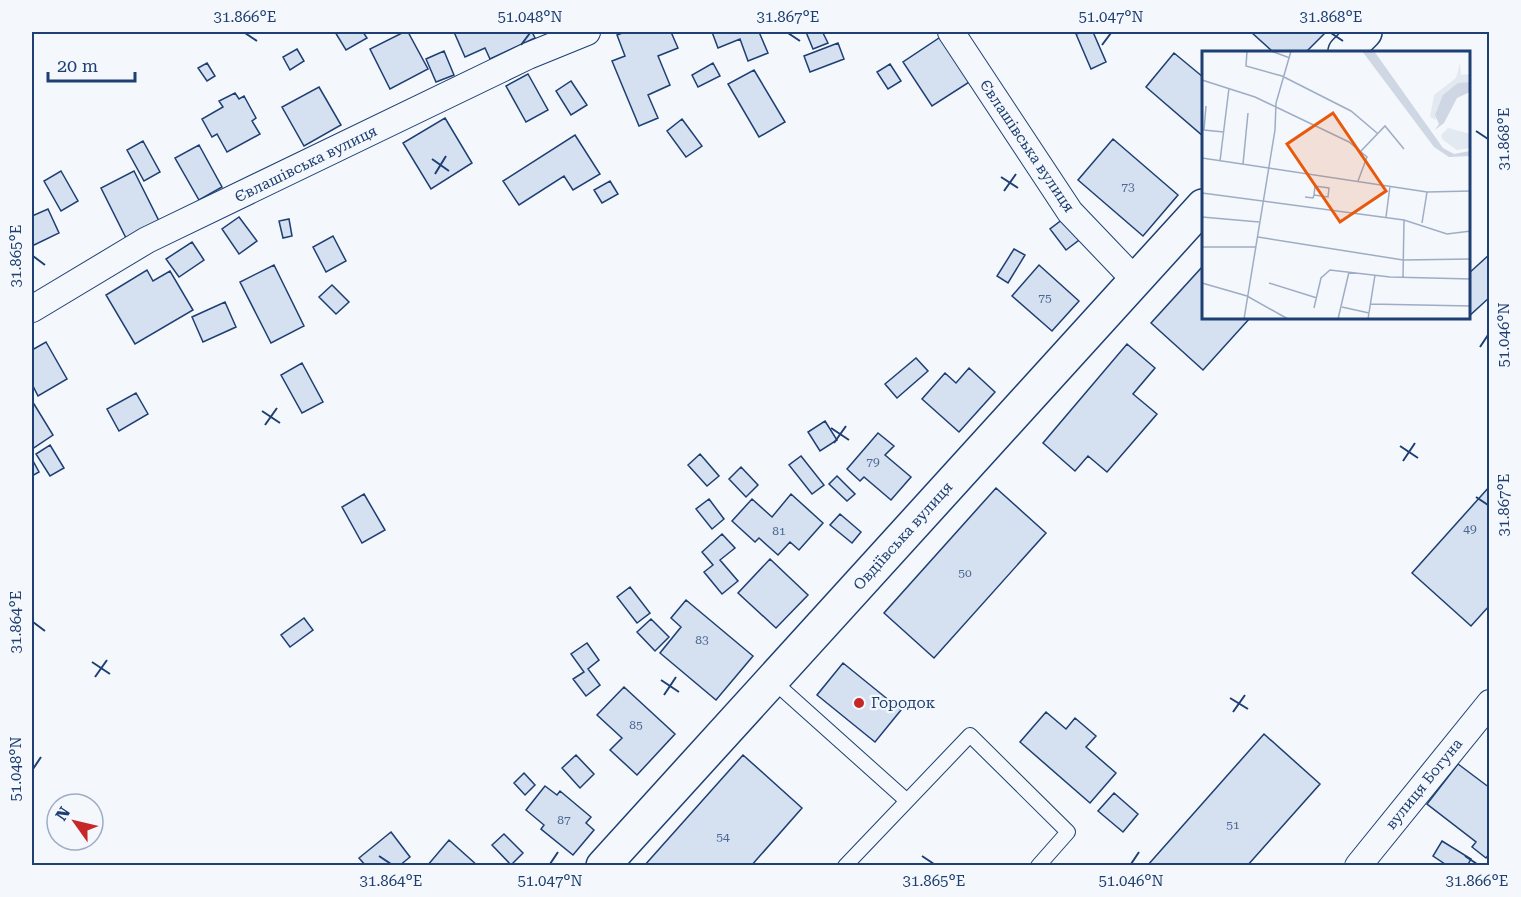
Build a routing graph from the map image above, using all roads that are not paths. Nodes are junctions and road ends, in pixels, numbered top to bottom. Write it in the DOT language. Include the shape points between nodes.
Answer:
graph roads {
  1 [pos="587,32"];
  2 [pos="951,32"];
  3 [pos="1365,32"];
  4 [pos="1346,51"];
  5 [pos="1202,207"];
  6 [pos="1135,279"];
  7 [pos="32,309"];
  8 [pos="772,680"];
  9 [pos="1490,703"];
  10 [pos="906,800"];
  11 [pos="603,866"];
  12 [pos="845,866"];
  13 [pos="1038,866"];
  14 [pos="1358,866"];
  1 -- 7 [label="street, Євлашівська вулиця" via="528,56 147,240"];
  2 -- 6 [label="street, Євлашівська вулиця" via="1070,212"];
  3 -- 4 [label="main road"];
  5 -- 6 [label="main road, Овдіївська вулиця"];
  6 -- 8 [label="main road, Овдіївська вулиця"];
  8 -- 10 [label="lane"];
  8 -- 11 [label="main road, Овдіївська вулиця"];
  9 -- 14 [label="street, вулиця Богуна"];
  10 -- 12 [label="lane"];
  10 -- 13 [label="lane" via="970,735 1068,832"];
}
